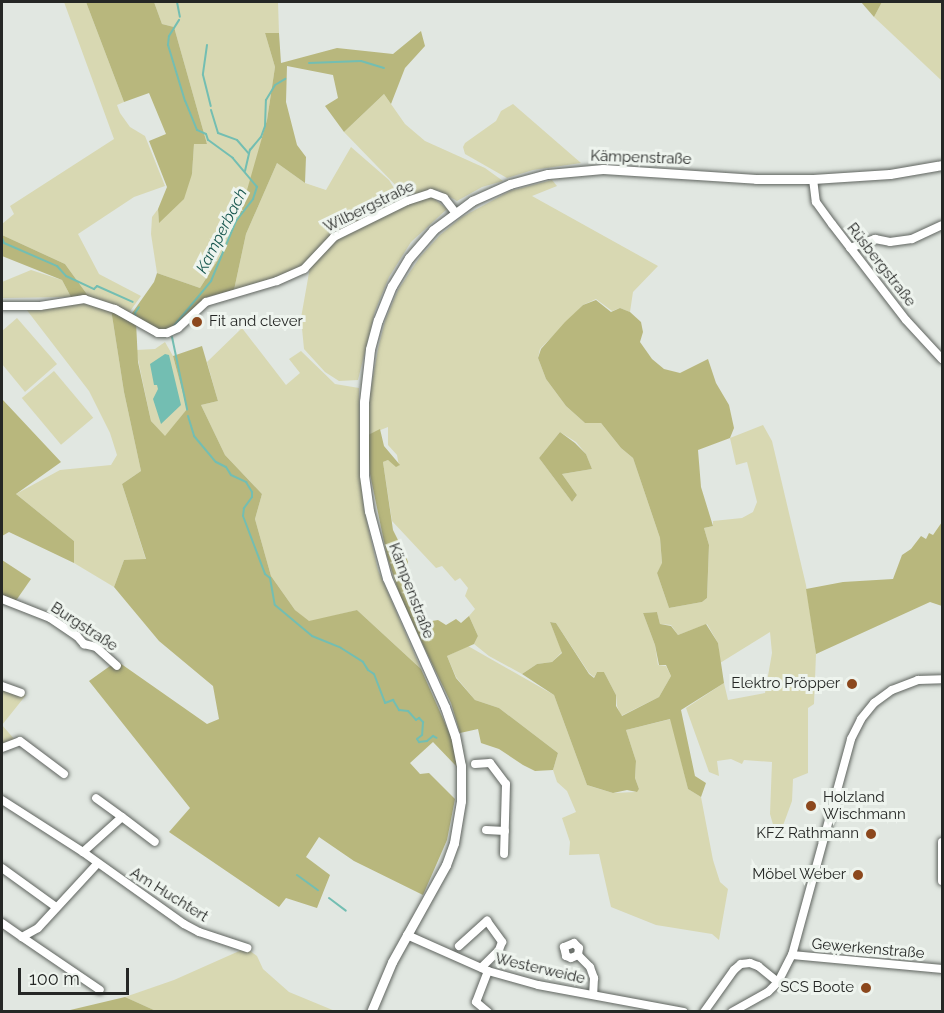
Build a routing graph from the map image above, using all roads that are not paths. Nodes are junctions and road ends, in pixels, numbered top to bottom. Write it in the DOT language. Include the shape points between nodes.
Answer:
graph roads {
  1 [pos="942,165"];
  2 [pos="813,179"];
  3 [pos="456,212"];
  4 [pos="942,225"];
  5 [pos="850,248"];
  6 [pos="2,306"];
  7 [pos="942,359"];
  8 [pos="2,599"];
  9 [pos="117,666"];
  10 [pos="942,679"];
  11 [pos="2,686"];
  12 [pos="21,693"];
  13 [pos="2,748"];
  14 [pos="475,764"];
  15 [pos="64,774"];
  16 [pos="96,798"];
  17 [pos="2,800"];
  18 [pos="122,817"];
  19 [pos="486,830"];
  20 [pos="505,831"];
  21 [pos="156,842"];
  22 [pos="942,842"];
  23 [pos="83,852"];
  24 [pos="504,854"];
  25 [pos="97,864"];
  26 [pos="2,868"];
  27 [pos="942,881"];
  28 [pos="56,907"];
  29 [pos="2,923"];
  30 [pos="407,935"];
  31 [pos="22,937"];
  32 [pos="459,946"];
  33 [pos="247,948"];
  34 [pos="578,955"];
  35 [pos="792,955"];
  36 [pos="484,969"];
  37 [pos="942,969"];
  38 [pos="777,982"];
  39 [pos="100,990"];
  40 [pos="594,995"];
  41 [pos="371,1011"];
  42 [pos="488,1011"];
  43 [pos="684,1011"];
  44 [pos="704,1011"];
  45 [pos="732,1011"];
  1 -- 2 [label="street, Kämpenstraße" via="890,174"];
  2 -- 3 [label="street, Kämpenstraße" via="634,170 574,171 510,184"];
  2 -- 5 [label="street, Rüsbergstraße" via="816,202"];
  3 -- 6 [label="street, Wilbergstraße" via="444,198 431,193 407,201 334,237 303,270 206,302 167,333 158,333 115,309 84,299 40,306"];
  3 -- 30 [label="street, Kämpenstraße" via="418,245 392,286 370,349 364,402 364,475 379,554 396,603 445,707 461,766 461,801 454,843 439,881"];
  4 -- 5 [label="street" via="912,238 890,242 875,239"];
  5 -- 7 [label="street, Rüsbergstraße"];
  8 -- 9 [label="street, Burgstraße" via="50,618 84,644 96,647"];
  10 -- 35 [label="street" via="918,680 892,690 868,710 856,728"];
  11 -- 12 [label="street"];
  13 -- 15 [label="street" via="20,741"];
  14 -- 20 [label="street" via="490,763 506,784"];
  16 -- 18 [label="street"];
  17 -- 23 [label="street, Am Huchtert"];
  18 -- 21 [label="street"];
  18 -- 23 [label="street"];
  19 -- 20 [label="street"];
  20 -- 24 [label="street"];
  22 -- 27 [label="street"];
  23 -- 25 [label="street, Am Huchtert"];
  25 -- 28 [label="street"];
  25 -- 33 [label="street, Am Huchtert" via="192,928"];
  26 -- 28 [label="street"];
  28 -- 31 [label="street" via="38,928"];
  29 -- 31 [label="street"];
  30 -- 36 [label="street, Westerweide"];
  30 -- 41 [label="street, Kämpenstraße"];
  31 -- 39 [label="street"];
  32 -- 36 [label="street, Westerweide" via="487,921 501,938 502,946"];
  34 -- 40 [label="street, Westerweide" via="593,972"];
  35 -- 37 [label="street, Gewerkenstraße"];
  35 -- 38 [label="street"];
  36 -- 40 [label="street, Westerweide" via="538,985"];
  36 -- 42 [label="street" via="476,1002"];
  38 -- 44 [label="street" via="758,966 741,964"];
  38 -- 45 [label="street" via="760,998"];
  40 -- 43 [label="street, Westerweide"];
}
